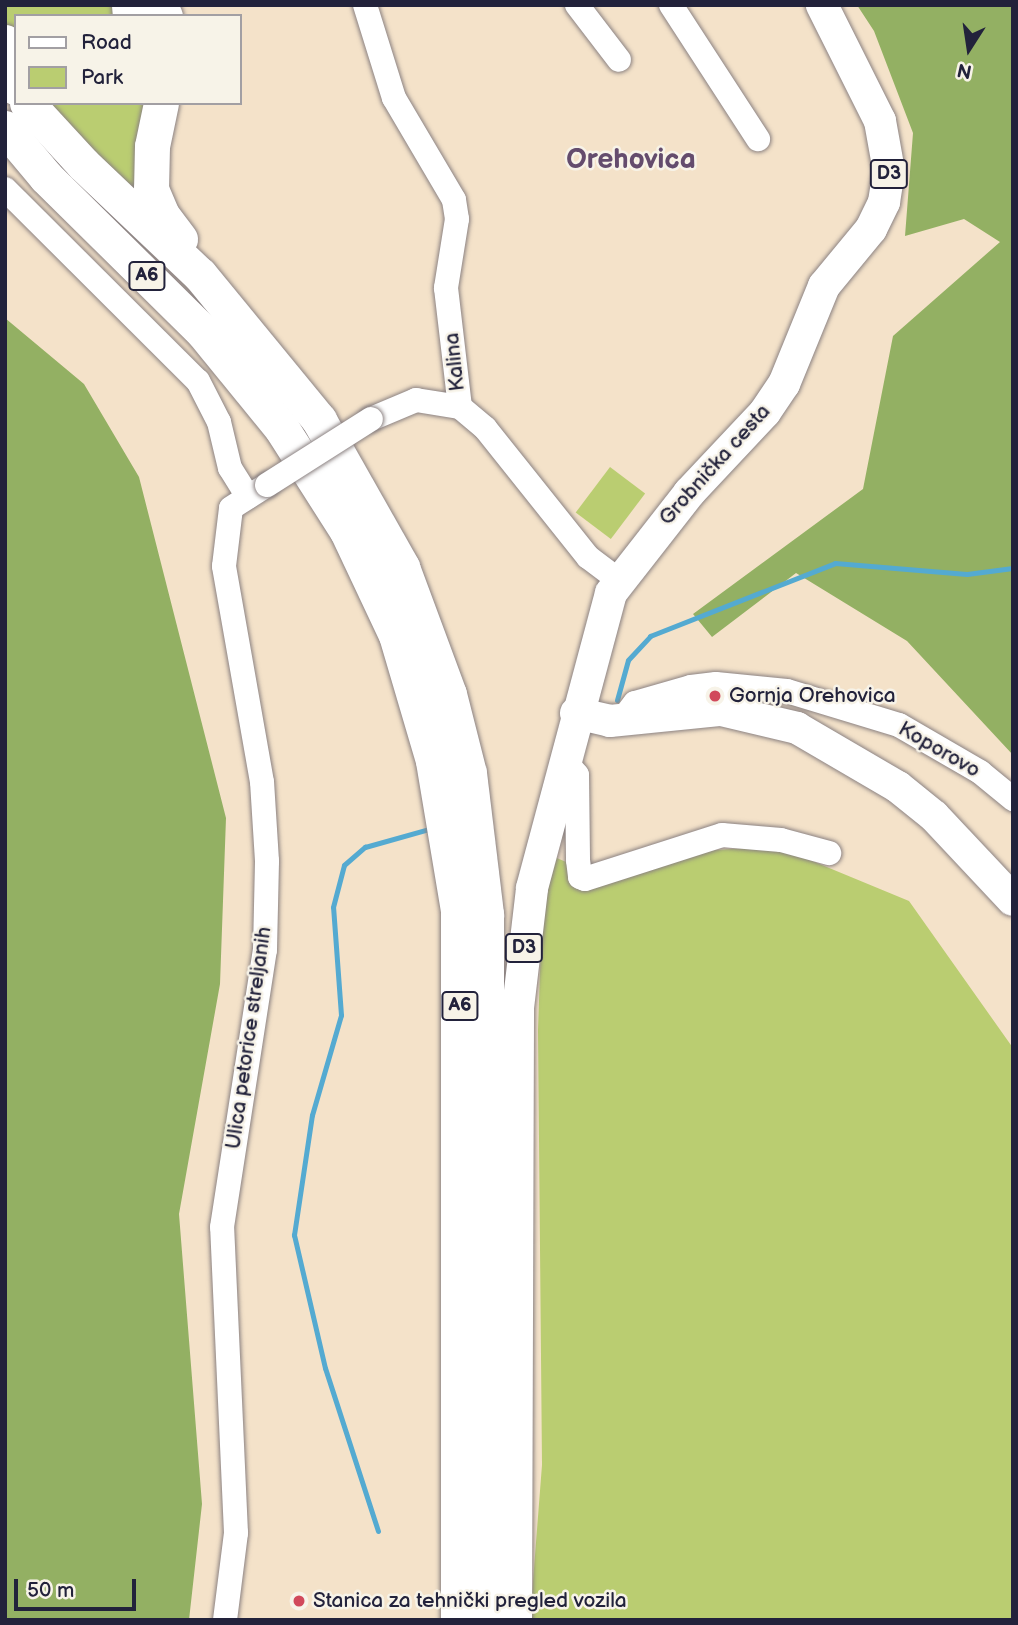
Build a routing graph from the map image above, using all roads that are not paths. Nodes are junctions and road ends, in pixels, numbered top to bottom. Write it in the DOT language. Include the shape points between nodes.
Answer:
graph roads {
  1 [pos="365,5"];
  2 [pos="577,5"];
  3 [pos="671,5"];
  4 [pos="822,5"];
  5 [pos="619,60"];
  6 [pos="29,105"];
  7 [pos="161,105"];
  8 [pos="5,128"];
  9 [pos="758,139"];
  10 [pos="5,152"];
  11 [pos="46,177"];
  12 [pos="5,189"];
  13 [pos="224,301"];
  14 [pos="460,407"];
  15 [pos="257,491"];
  16 [pos="619,580"];
  17 [pos="576,713"];
  18 [pos="622,720"];
  19 [pos="565,761"];
  20 [pos="1013,799"];
  21 [pos="829,853"];
  22 [pos="1013,900"];
  23 [pos="225,1620"];
  24 [pos="458,1620"];
  25 [pos="488,1620"];
  26 [pos="516,1620"];
  1 -- 14 [label="street, Kalina" via="394,98 454,200 457,219 446,288"];
  2 -- 5 [label="street"];
  3 -- 9 [label="street"];
  4 -- 16 [label="main road, Grobnička cesta / D3" via="880,121 889,172 884,202 871,229 824,286 784,384 765,412 689,493"];
  6 -- 13 [label="highway, A6"];
  7 -- 13 [label="highway" via="152,146 151,189 169,226 205,267"];
  8 -- 11 [label="highway, A6"];
  10 -- 11 [label="highway"];
  11 -- 24 [label="highway, A6" via="203,332 282,429 347,531 397,635 433,761 458,911"];
  12 -- 15 [label="street" via="180,361 214,406 224,453"];
  13 -- 25 [label="highway, A6" via="318,420 369,503 433,644 470,773 486,914"];
  14 -- 15 [label="street, Ulica petorice streljanih, bridge" via="416,401 371,419"];
  14 -- 16 [label="street, Kalina" via="485,428 588,557"];
  15 -- 23 [label="street, Ulica petorice streljanih" via="231,508 223,566 262,782 267,861 265,950 222,1227 236,1533"];
  16 -- 17 [label="main road, D3" via="605,607"];
  17 -- 18 [label="main road"];
  17 -- 19 [label="main road, D3"];
  18 -- 20 [label="street, Koporovo" via="635,703 691,687 716,684 787,691 899,725 980,772"];
  18 -- 22 [label="main road" via="721,710 797,728 898,787 934,816"];
  19 -- 21 [label="street" via="577,775 578,860 580,877 585,879 722,835 781,840"];
  19 -- 26 [label="main road, D3" via="532,888 518,1008"];
}
